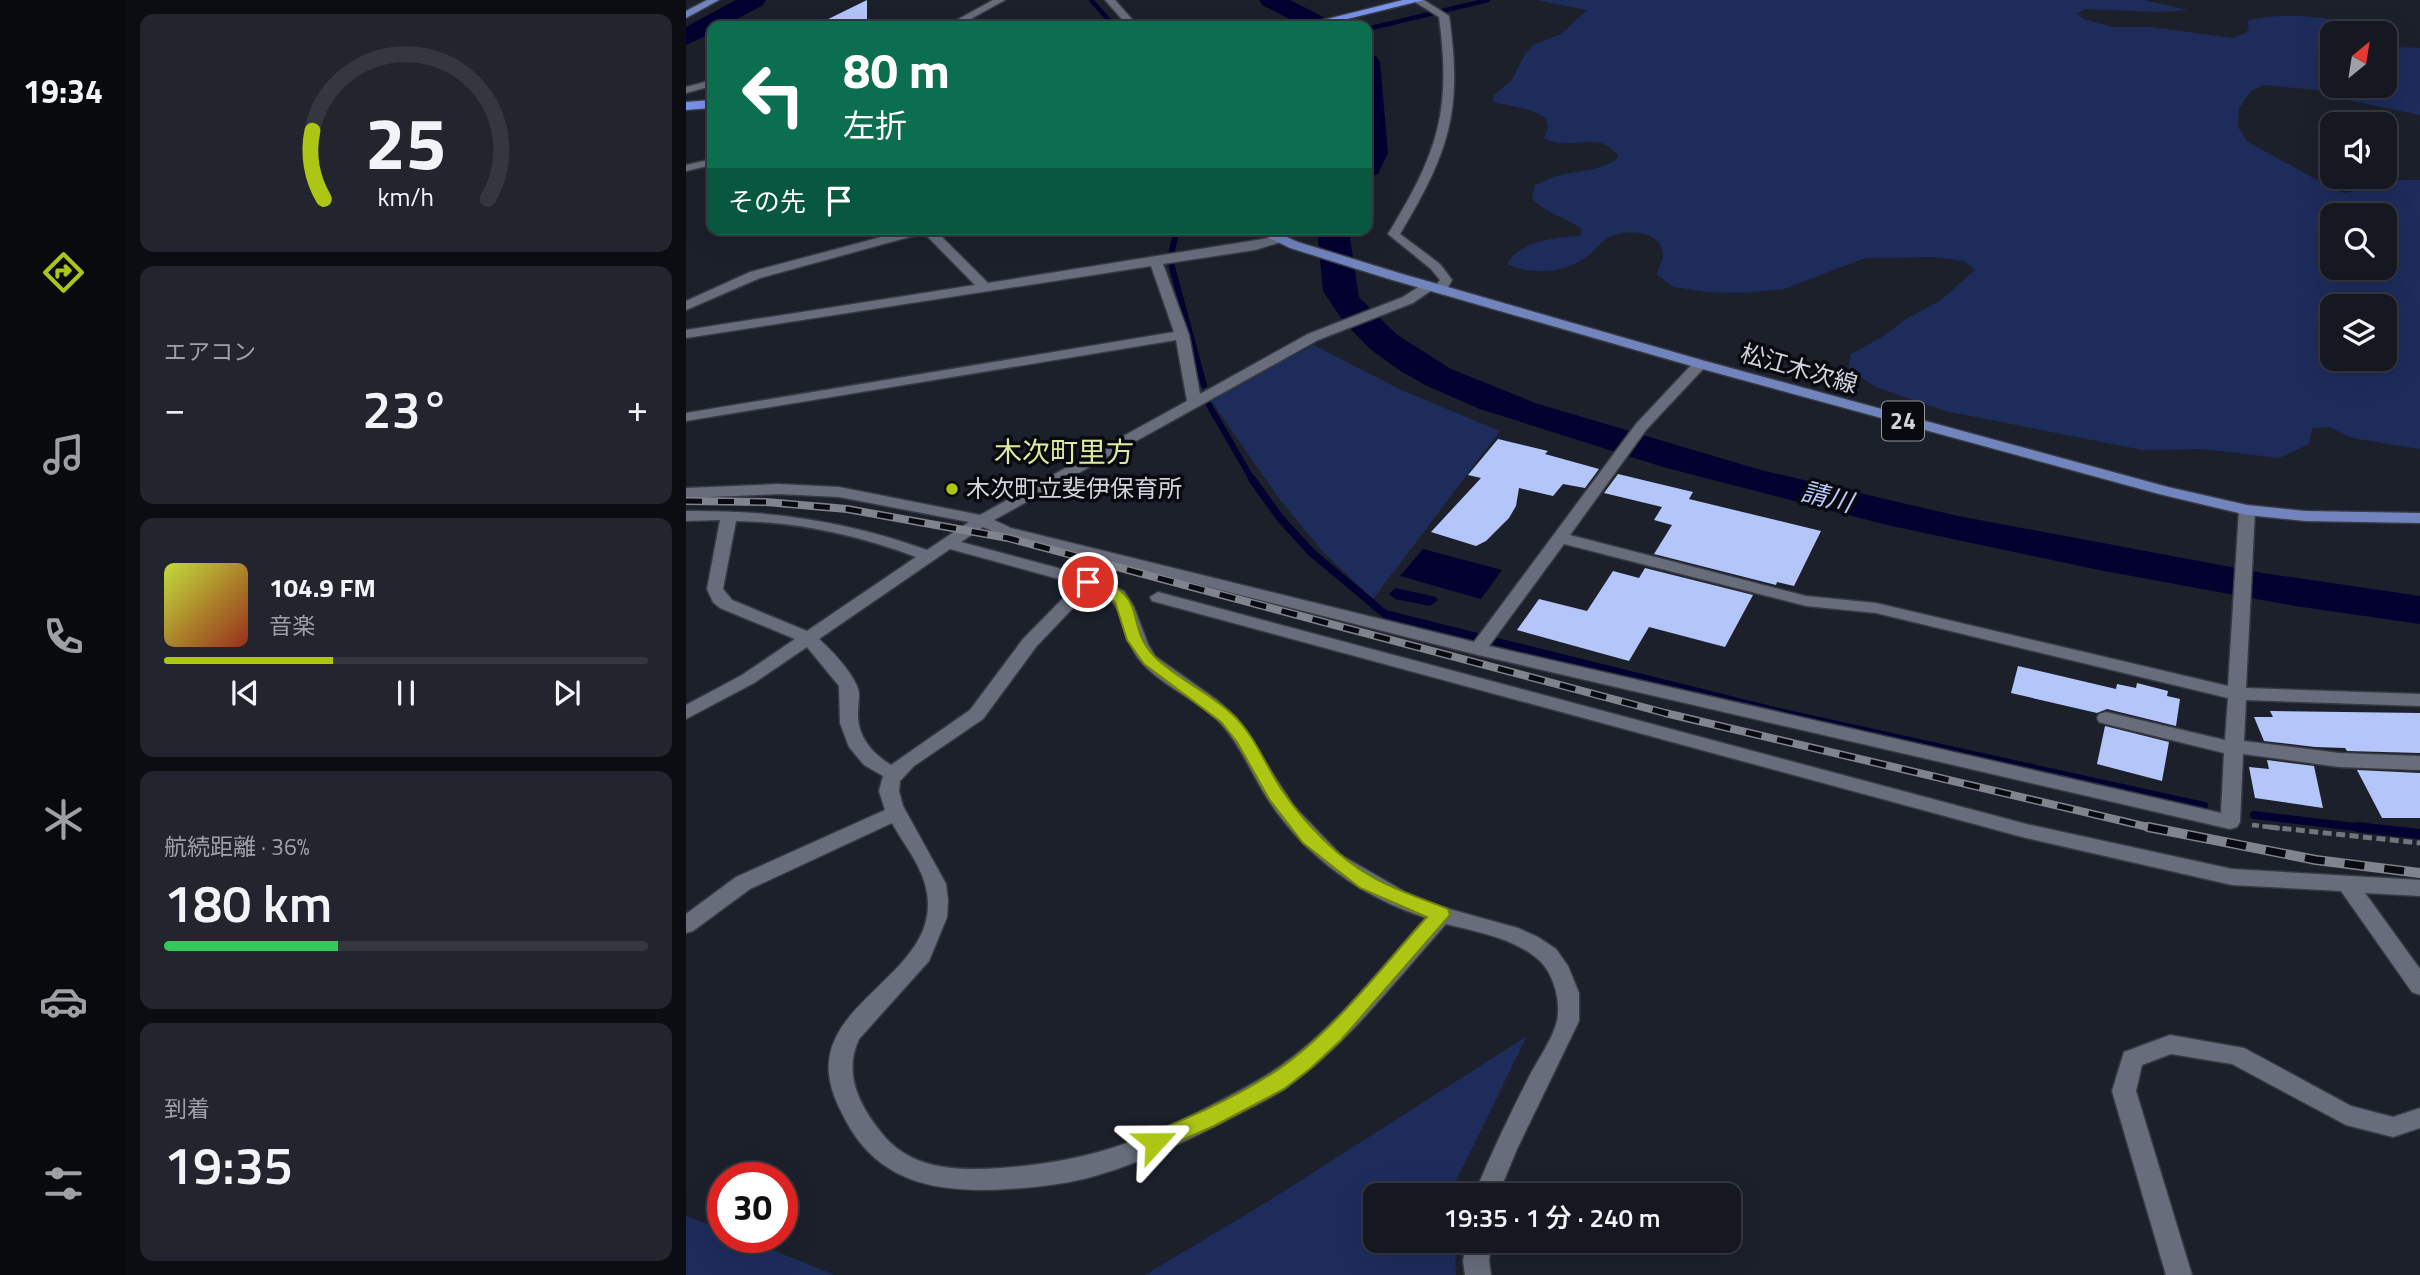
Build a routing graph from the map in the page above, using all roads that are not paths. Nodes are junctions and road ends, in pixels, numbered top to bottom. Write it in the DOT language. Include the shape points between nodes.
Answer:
graph roads {
  1 [pos="714,0"];
  2 [pos="1000,0"];
  3 [pos="1110,0"];
  4 [pos="1418,0"];
  5 [pos="686,15"];
  6 [pos="960,21"];
  7 [pos="1128,21"];
  8 [pos="1328,21"];
  9 [pos="707,84"];
  10 [pos="686,90"];
  11 [pos="707,98"];
  12 [pos="686,100"];
  13 [pos="707,104"];
  14 [pos="686,106"];
  15 [pos="707,163"];
  16 [pos="686,169"];
  17 [pos="905,235"];
  18 [pos="933,235"];
  19 [pos="1269,235"];
  20 [pos="1277,239"];
  21 [pos="1156,262"];
  22 [pos="1436,287"];
  23 [pos="985,288"];
  24 [pos="686,306"];
  25 [pos="686,334"];
  26 [pos="1182,335"];
  27 [pos="1700,364"];
  28 [pos="1194,401"];
  29 [pos="686,417"];
  30 [pos="686,493"];
  31 [pos="2247,510"];
  32 [pos="729,515"];
  33 [pos="686,516"];
  34 [pos="2420,518"];
  35 [pos="982,520"];
  36 [pos="1561,538"];
  37 [pos="950,544"];
  38 [pos="931,557"];
  39 [pos="1088,582"];
  40 [pos="1158,597"];
  41 [pos="807,639"];
  42 [pos="1483,642"];
  43 [pos="2237,694"];
  44 [pos="2420,700"];
  45 [pos="686,713"];
  46 [pos="2106,718"];
  47 [pos="2234,748"];
  48 [pos="2420,763"];
  49 [pos="893,773"];
  50 [pos="898,812"];
  51 [pos="2346,883"];
  52 [pos="2420,888"];
  53 [pos="1441,915"];
  54 [pos="686,925"];
  55 [pos="2420,986"];
  56 [pos="2420,1118"];
  57 [pos="1491,1183"];
  58 [pos="1477,1253"];
  59 [pos="1478,1275"];
  60 [pos="2179,1275"];
  1 -- 5 [label="main road"];
  2 -- 6 [label="street"];
  3 -- 7 [label="street"];
  4 -- 8 [label="highway"];
  4 -- 22 [label="street" via="1439,12 1452,58 1452,81 1446,131 1427,180 1394,234 1405,247 1440,268 1446,280"];
  9 -- 10 [label="street"];
  11 -- 12 [label="highway"];
  13 -- 14 [label="highway"];
  15 -- 16 [label="street"];
  17 -- 24 [label="street" via="755,275"];
  18 -- 23 [label="street"];
  19 -- 20 [label="main road, 松江木次線 / 24"];
  20 -- 21 [label="street"];
  20 -- 22 [label="main road, 松江木次線 / 24"];
  21 -- 23 [label="street"];
  21 -- 26 [label="street"];
  22 -- 27 [label="main road, 松江木次線 / 24"];
  22 -- 28 [label="street" via="1326,331"];
  23 -- 25 [label="street"];
  26 -- 28 [label="street"];
  26 -- 29 [label="street"];
  27 -- 31 [label="main road, 松江木次線 / 24" via="2102,475"];
  27 -- 36 [label="street" via="1642,427"];
  28 -- 35 [label="street"];
  30 -- 35 [label="street" via="839,492"];
  31 -- 34 [label="main road, 松江木次線 / 24" via="2361,519"];
  31 -- 43 [label="street"];
  32 -- 33 [label="street"];
  32 -- 38 [label="street" via="818,522"];
  32 -- 41 [label="street" via="715,589 719,598"];
  35 -- 37 [label="street"];
  35 -- 42 [label="street" via="1005,531"];
  36 -- 42 [label="street"];
  36 -- 43 [label="street" via="1806,601 1876,608"];
  37 -- 38 [label="street"];
  37 -- 39 [label="street"];
  38 -- 41 [label="street"];
  39 -- 49 [label="street" via="1020,654 986,706 956,732"];
  39 -- 53 [label="street" via="1122,599 1135,640 1149,660 1227,718 1275,795 1310,838 1367,883"];
  40 -- 51 [label="street" via="2026,831 2232,877"];
  41 -- 45 [label="street"];
  41 -- 49 [label="street" via="848,684 848,723 854,738 878,767"];
  42 -- 47 [label="street" via="2230,822"];
  43 -- 44 [label="street"];
  43 -- 47 [label="street"];
  46 -- 47 [label="street"];
  47 -- 48 [label="street" via="2339,760"];
  49 -- 50 [label="street" via="889,790"];
  50 -- 53 [label="street" via="932,874 938,912 921,955 860,1023 846,1042 840,1063 851,1108 877,1146 906,1168 930,1177 990,1180 1079,1170 1206,1120 1277,1082 1334,1034"];
  50 -- 54 [label="street" via="743,883"];
  51 -- 52 [label="street"];
  51 -- 55 [label="street"];
  53 -- 57 [label="street" via="1492,926 1544,951 1564,980 1570,1001 1563,1035"];
  56 -- 60 [label="street" via="2393,1127 2346,1115 2236,1055 2170,1044 2132,1059 2124,1091"];
  58 -- 59 [label="street"];
}
